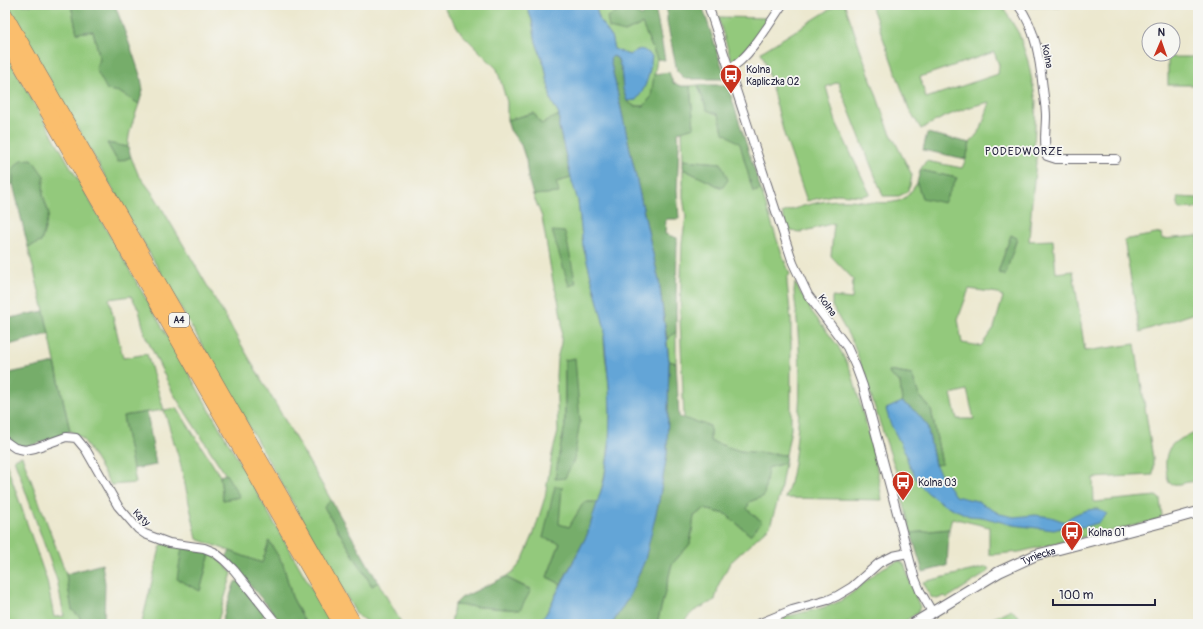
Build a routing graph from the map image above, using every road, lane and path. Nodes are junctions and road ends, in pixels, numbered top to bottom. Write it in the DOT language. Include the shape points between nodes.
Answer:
graph roads {
  1 [pos="708,5"];
  2 [pos="782,5"];
  3 [pos="1018,5"];
  4 [pos="5,15"];
  5 [pos="5,37"];
  6 [pos="729,69"];
  7 [pos="1116,159"];
  8 [pos="5,441"];
  9 [pos="1198,512"];
  10 [pos="908,553"];
  11 [pos="932,612"];
  12 [pos="277,624"];
  13 [pos="341,624"];
  14 [pos="354,624"];
  15 [pos="758,624"];
  16 [pos="913,624"];
  1 -- 6 [label="street, Kolna"];
  2 -- 6 [label="street" via="763,34 739,63"];
  3 -- 7 [label="street, Kolna" via="1031,30 1040,60 1046,115 1044,148 1047,156 1056,160"];
  4 -- 14 [label="highway, A4"];
  5 -- 13 [label="highway, A4"];
  6 -- 10 [label="street, Kolna" via="783,237 798,275 816,306 847,347 856,366"];
  8 -- 12 [label="street, Kąty" via="15,448 25,450 66,437 76,438 86,450 118,506 134,526 145,534 169,543 214,552 234,570"];
  9 -- 11 [label="street, Tyniecka" via="1036,555 999,572"];
  10 -- 11 [label="street, Kolna" via="917,583"];
  10 -- 15 [label="street" via="893,556 879,563 852,587 837,596"];
  11 -- 16 [label="street, Tyniecka"];
}
